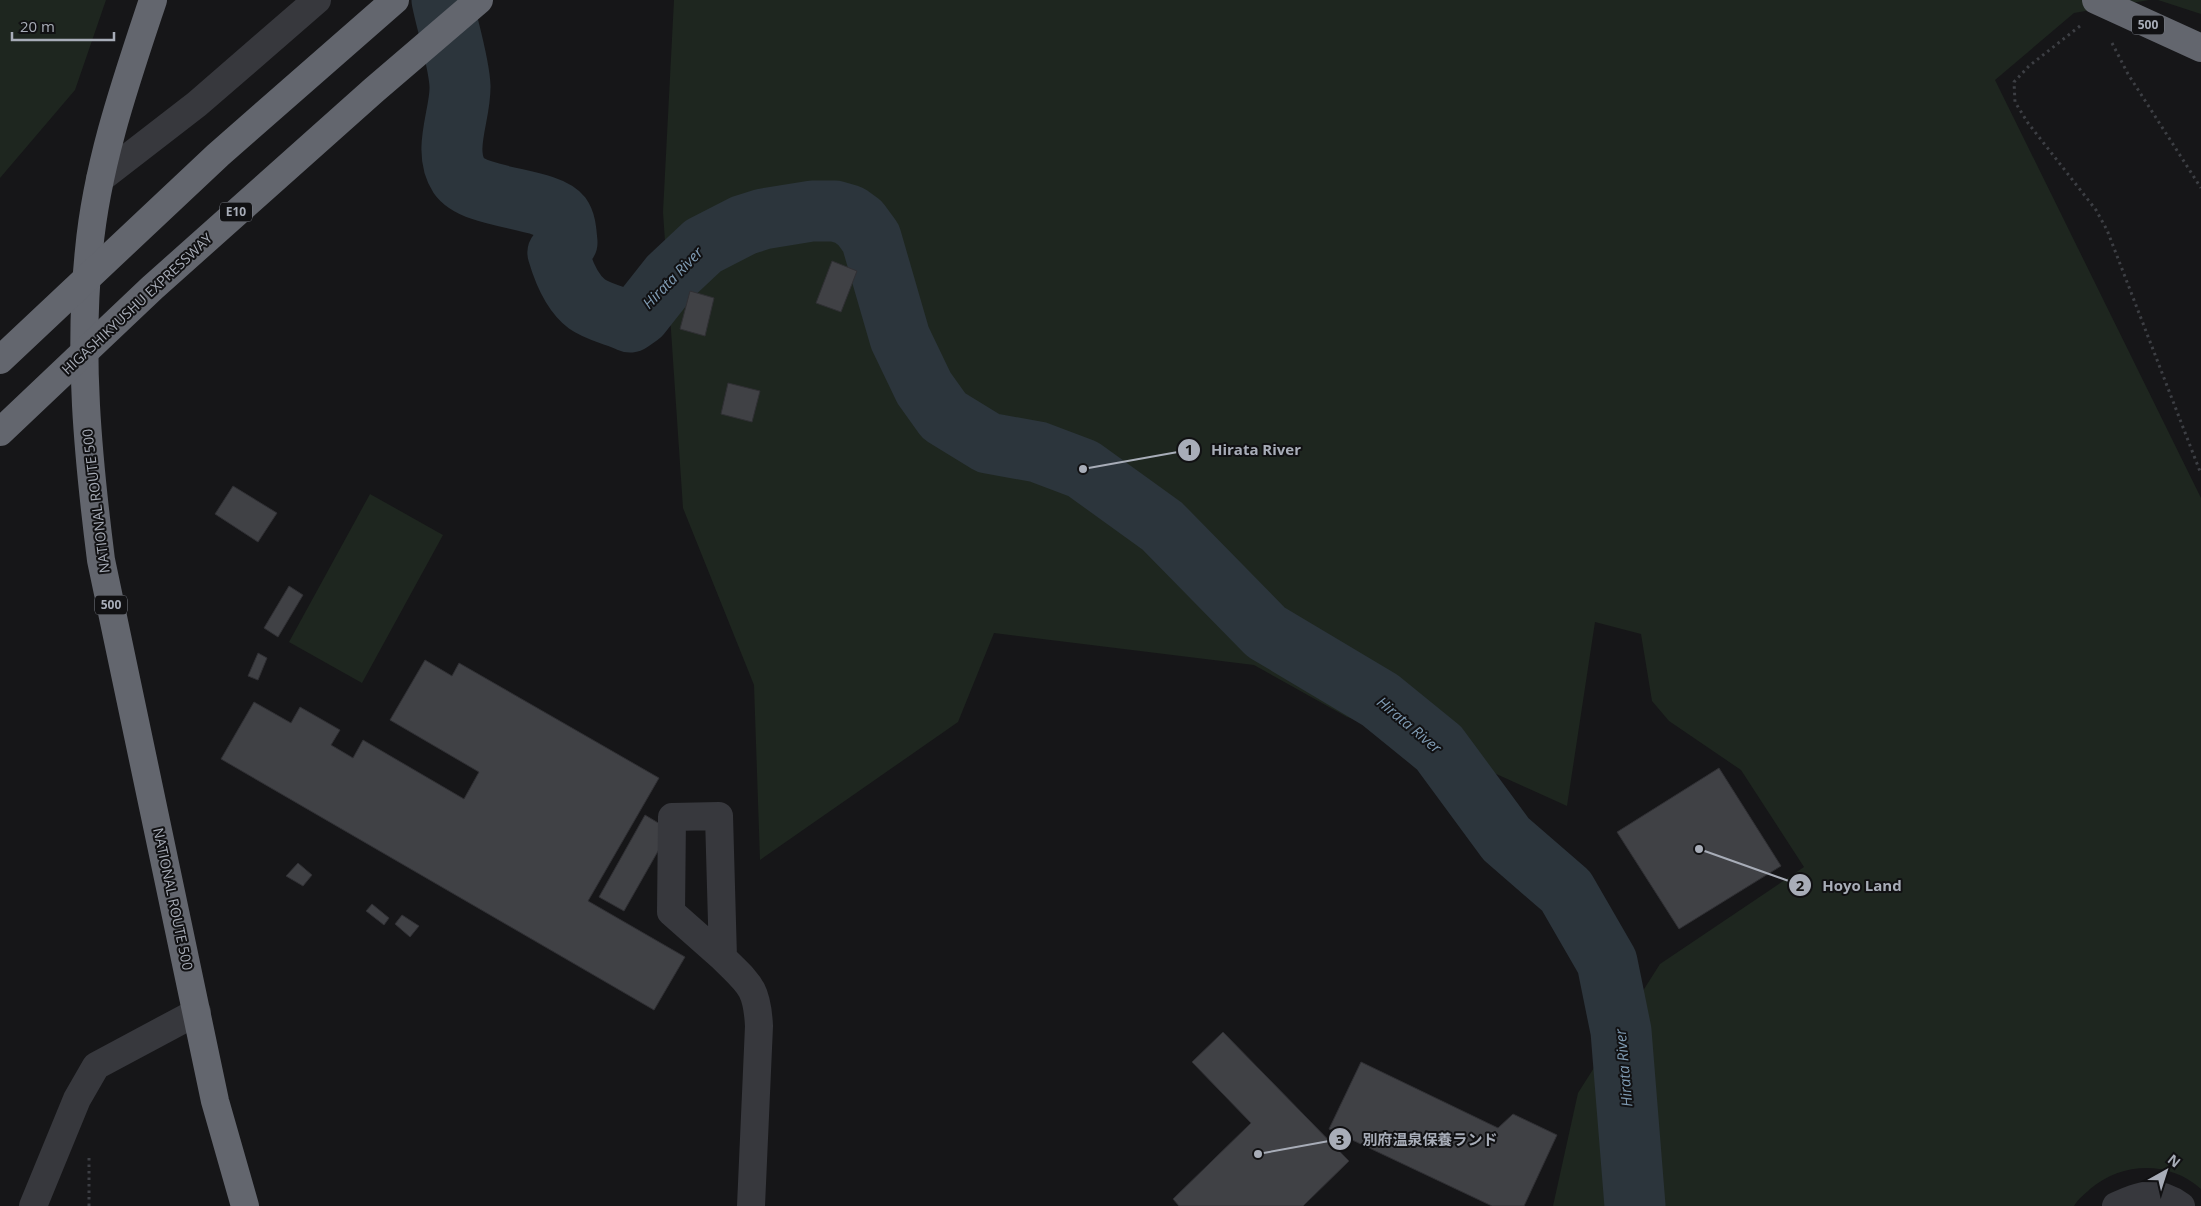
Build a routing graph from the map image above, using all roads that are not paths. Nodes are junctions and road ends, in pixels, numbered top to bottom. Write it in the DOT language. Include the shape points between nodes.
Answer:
graph roads {
  1 [pos="153,0"];
  2 [pos="317,0"];
  3 [pos="395,0"];
  4 [pos="479,0"];
  5 [pos="2096,0"];
  6 [pos="2201,48"];
  7 [pos="100,179"];
  8 [pos="0,360"];
  9 [pos="0,432"];
  10 [pos="722,958"];
  11 [pos="197,1012"];
  12 [pos="34,1206"];
  13 [pos="245,1206"];
  14 [pos="751,1206"];
  15 [pos="2116,1206"];
  16 [pos="2181,1206"];
  1 -- 7 [label="highway, NATIONAL ROUTE 500 / 500"];
  2 -- 7 [label="street" via="197,104"];
  3 -- 8 [label="highway, bridge" via="218,154"];
  4 -- 9 [label="highway, HIGASHIKYUSHU EXPRESSWAY / E10, bridge" via="152,288"];
  5 -- 6 [label="highway, 500"];
  7 -- 11 [label="highway, NATIONAL ROUTE 500 / 500" via="89,248 84,319 91,483 101,560"];
  10 -- 10 [label="street" via="719,816 672,817 671,912"];
  10 -- 14 [label="street" via="753,988 758,1004"];
  11 -- 12 [label="street" via="96,1066 77,1099"];
  11 -- 13 [label="highway, NATIONAL ROUTE 500 / 500" via="217,1110"];
  15 -- 16 [label="street" via="2142,1194 2169,1198"];
}
